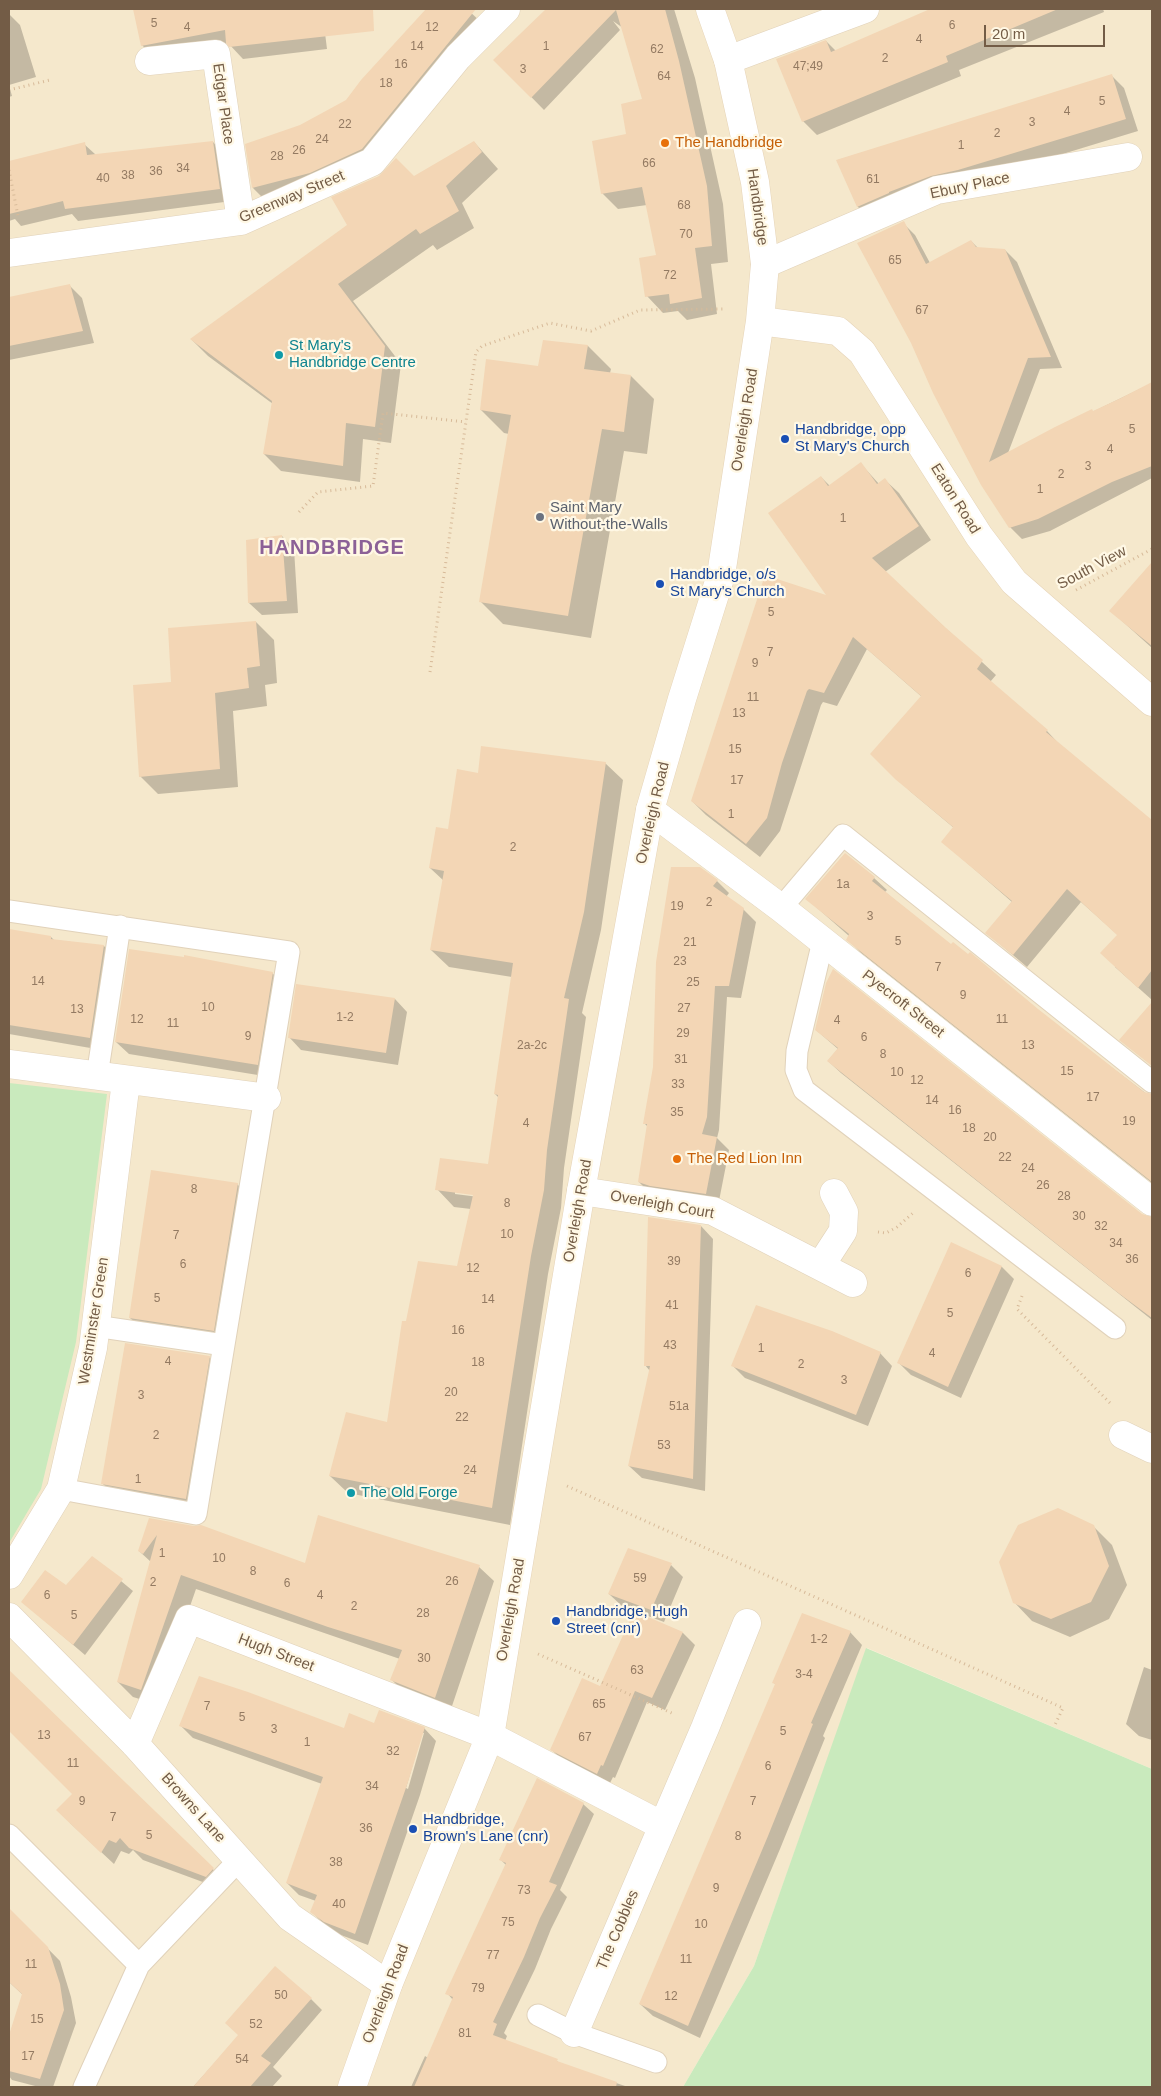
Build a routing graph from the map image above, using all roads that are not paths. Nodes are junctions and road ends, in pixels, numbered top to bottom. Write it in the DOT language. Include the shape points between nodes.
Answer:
graph roads {
  1 [pos="506,9"];
  2 [pos="710,9"];
  3 [pos="865,9"];
  4 [pos="728,60"];
  5 [pos="149,61"];
  6 [pos="1128,157"];
  7 [pos="241,220"];
  8 [pos="16,252"];
  9 [pos="765,264"];
  10 [pos="760,316"];
  11 [pos="1152,702"];
  12 [pos="650,810"];
  13 [pos="781,908"];
  14 [pos="9,911"];
  15 [pos="120,926"];
  16 [pos="823,940"];
  17 [pos="9,1064"];
  18 [pos="97,1076"];
  19 [pos="126,1081"];
  20 [pos="1152,1082"];
  21 [pos="266,1098"];
  22 [pos="581,1191"];
  23 [pos="834,1193"];
  24 [pos="1152,1202"];
  25 [pos="821,1265"];
  26 [pos="853,1283"];
  27 [pos="95,1326"];
  28 [pos="1115,1328"];
  29 [pos="224,1345"];
  30 [pos="1123,1435"];
  31 [pos="1152,1450"];
  32 [pos="61,1489"];
  33 [pos="9,1575"];
  34 [pos="9,1617"];
  35 [pos="747,1623"];
  36 [pos="490,1736"];
  37 [pos="135,1744"];
  38 [pos="663,1826"];
  39 [pos="9,1835"];
  40 [pos="239,1860"];
  41 [pos="139,1965"];
  42 [pos="388,1985"];
  43 [pos="538,2015"];
  44 [pos="574,2033"];
  45 [pos="656,2062"];
  46 [pos="84,2087"];
  47 [pos="352,2087"];
  1 -- 7 [label="street, Greenway Street" via="458,57 372,162"];
  2 -- 4 [label="street, Handbridge"];
  3 -- 4 [label="street"];
  4 -- 9 [label="street, Handbridge" via="755,182"];
  5 -- 7 [label="street, Edgar Place" via="216,54"];
  6 -- 9 [label="street, Ebury Place" via="937,190"];
  7 -- 8 [label="street, Greenway Street"];
  9 -- 10 [label="street, Handbridge"];
  10 -- 11 [label="street, Eaton Road" via="838,331 862,352 979,536 1014,582"];
  10 -- 12 [label="street, Overleigh Road" via="721,575"];
  12 -- 13 [label="street, Pyecroft Street"];
  12 -- 22 [label="street, Overleigh Road"];
  13 -- 16 [label="street, Pyecroft Street"];
  13 -- 20 [label="lane" via="843,835"];
  14 -- 15 [label="lane"];
  15 -- 18 [label="lane"];
  15 -- 21 [label="lane" via="289,952"];
  16 -- 24 [label="street, Pyecroft Street"];
  16 -- 28 [label="lane" via="797,1051 796,1070 804,1090"];
  17 -- 18 [label="street"];
  18 -- 19 [label="street"];
  19 -- 21 [label="street"];
  19 -- 27 [label="street, Westminster Green"];
  21 -- 29 [label="lane"];
  22 -- 25 [label="street, Overleigh Court" via="713,1212"];
  22 -- 36 [label="street, Overleigh Road"];
  23 -- 25 [label="street" via="844,1212 843,1231"];
  25 -- 26 [label="street, Overleigh Court"];
  27 -- 29 [label="lane"];
  27 -- 32 [label="street, Westminster Green" via="93,1348"];
  29 -- 32 [label="lane" via="196,1514"];
  30 -- 31 [label="street"];
  32 -- 33 [label="street, Westminster Green"];
  34 -- 37 [label="street, Browns Lane"];
  35 -- 38 [label="street, The Cobbles"];
  36 -- 37 [label="street, Hugh Street" via="189,1619"];
  36 -- 38 [label="street"];
  36 -- 42 [label="street, Overleigh Road"];
  37 -- 40 [label="street, Browns Lane"];
  38 -- 44 [label="street, The Cobbles"];
  39 -- 41 [label="lane"];
  40 -- 41 [label="lane"];
  40 -- 42 [label="street, Browns Lane" via="290,1917"];
  41 -- 46 [label="lane"];
  42 -- 47 [label="street, Overleigh Road"];
  43 -- 44 [label="lane"];
  44 -- 45 [label="lane"];
}
